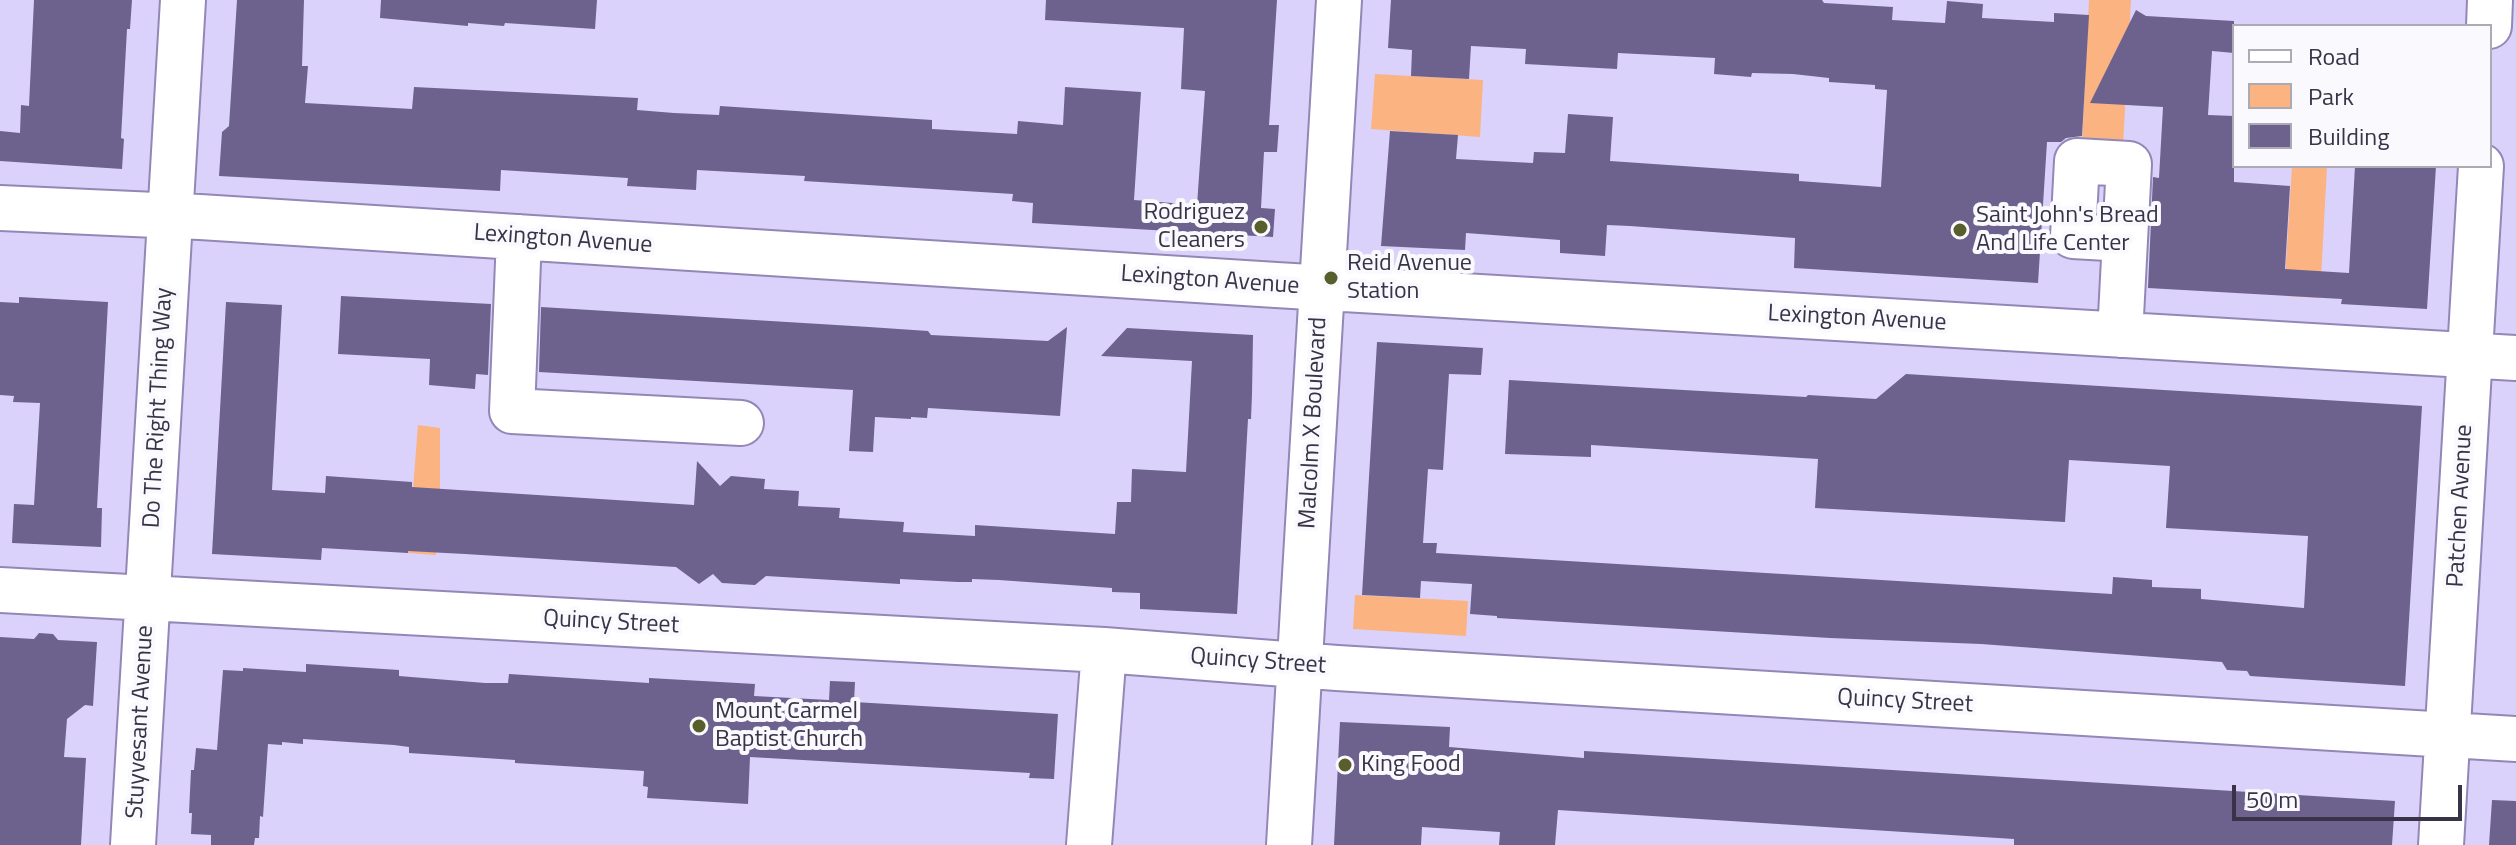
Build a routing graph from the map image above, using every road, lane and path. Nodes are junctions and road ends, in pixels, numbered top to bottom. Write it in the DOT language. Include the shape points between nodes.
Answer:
graph roads {
  1 [pos="183,0"];
  2 [pos="1339,0"];
  3 [pos="2490,0"];
  4 [pos="2489,24"];
  5 [pos="2481,168"];
  6 [pos="0,208"];
  7 [pos="170,217"];
  8 [pos="519,237"];
  9 [pos="2125,239"];
  10 [pos="1322,288"];
  11 [pos="2120,335"];
  12 [pos="2470,355"];
  13 [pos="2516,358"];
  14 [pos="741,423"];
  15 [pos="0,590"];
  16 [pos="148,599"];
  17 [pos="1104,650"];
  18 [pos="1299,665"];
  19 [pos="2448,735"];
  20 [pos="2516,739"];
  21 [pos="133,845"];
  22 [pos="1089,845"];
  23 [pos="1289,845"];
  24 [pos="2441,845"];
  1 -- 7 [label="street"];
  2 -- 10 [label="street, Malcolm X Boulevard"];
  3 -- 4 [label="street"];
  5 -- 12 [label="street, Patchen Avenue"];
  6 -- 7 [label="street, Lexington Avenue"];
  7 -- 8 [label="street, Lexington Avenue"];
  7 -- 16 [label="street, Do The Right Thing Way"];
  8 -- 10 [label="street, Lexington Avenue"];
  8 -- 14 [label="street" via="512,411"];
  9 -- 11 [label="street"];
  10 -- 11 [label="street, Lexington Avenue"];
  10 -- 18 [label="street, Malcolm X Boulevard"];
  11 -- 12 [label="street, Lexington Avenue"];
  12 -- 13 [label="street, Lexington Avenue"];
  12 -- 19 [label="street, Patchen Avenue"];
  15 -- 16 [label="street, Quincy Street"];
  16 -- 17 [label="street, Quincy Street"];
  16 -- 21 [label="street, Stuyvesant Avenue"];
  17 -- 18 [label="street, Quincy Street"];
  17 -- 22 [label="street"];
  18 -- 19 [label="street, Quincy Street"];
  18 -- 23 [label="street, Malcolm X Boulevard"];
  19 -- 20 [label="street, Quincy Street"];
  19 -- 24 [label="street, Patchen Avenue"];
}
